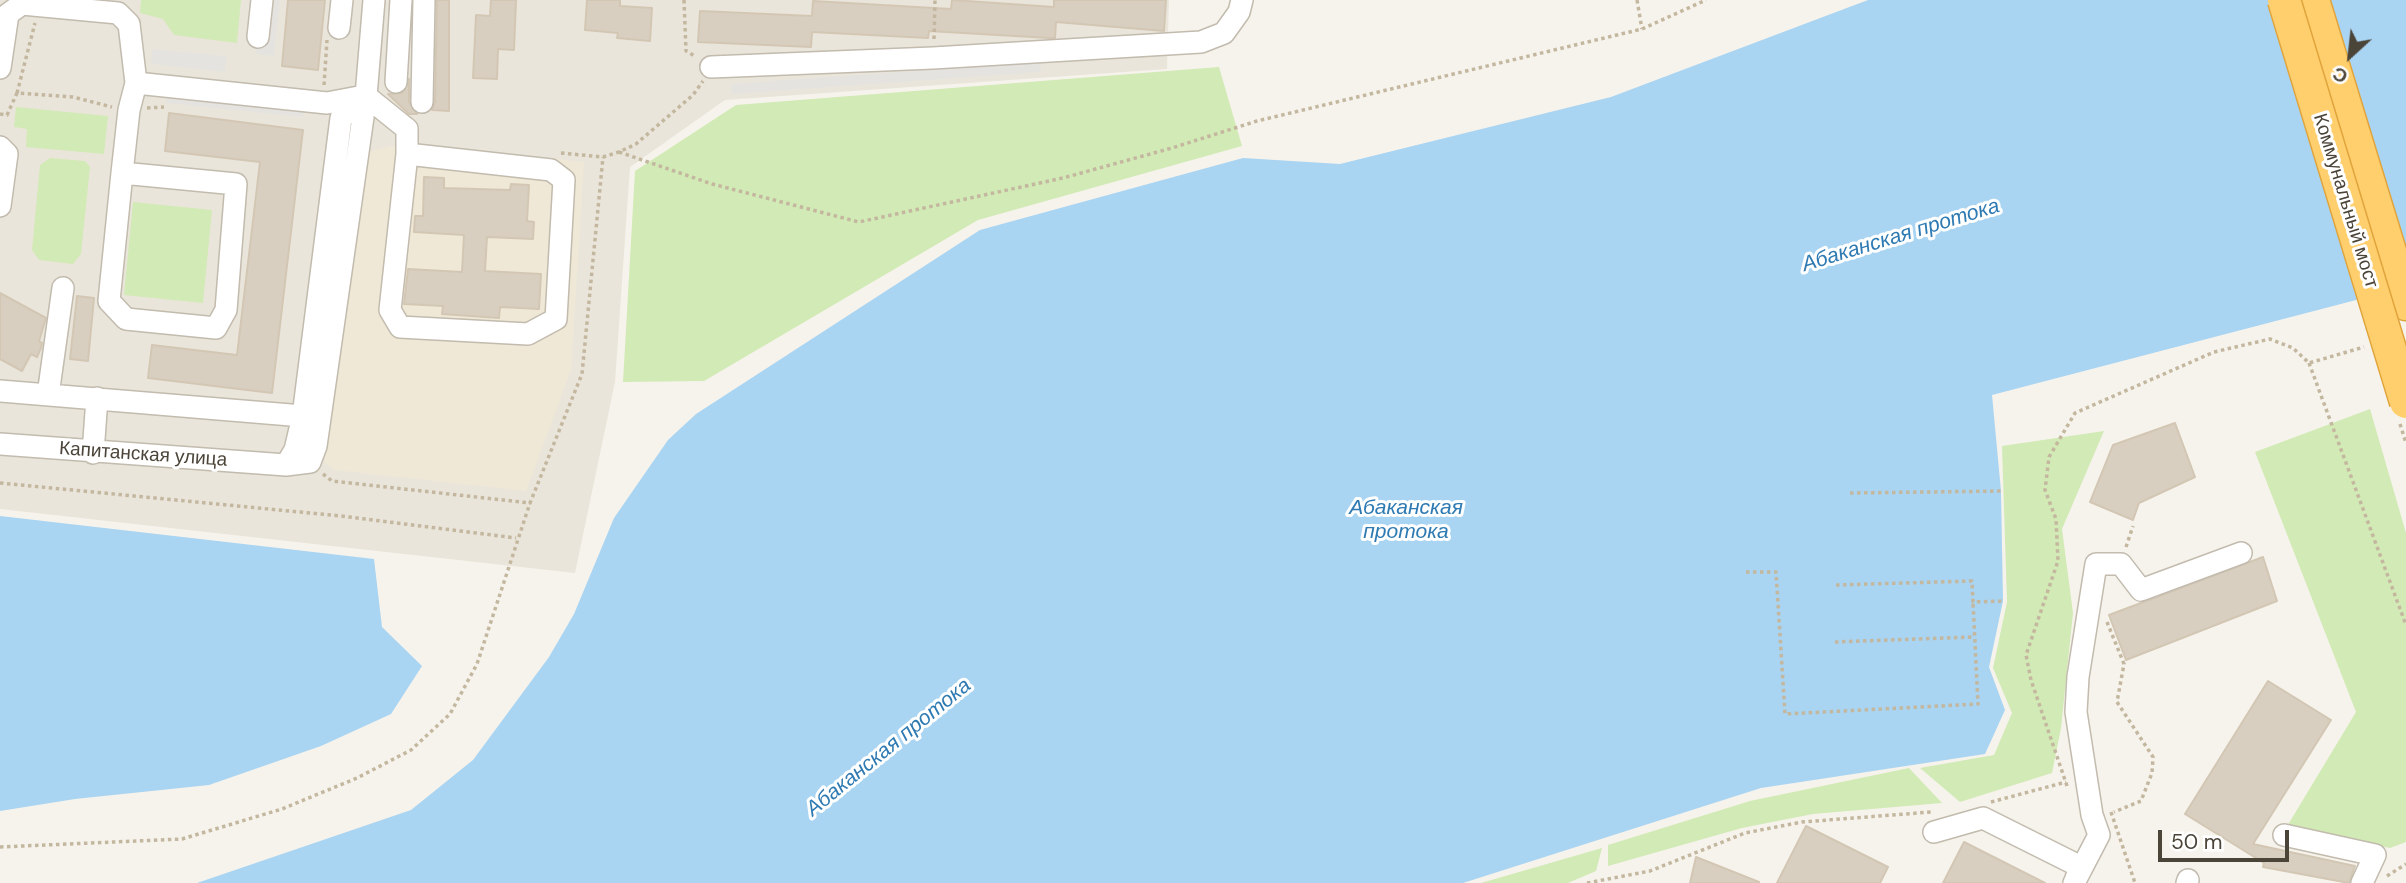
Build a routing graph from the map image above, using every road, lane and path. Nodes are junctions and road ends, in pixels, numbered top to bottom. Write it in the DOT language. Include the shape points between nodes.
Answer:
graph roads {
  1 [pos="262,0"];
  2 [pos="342,0"];
  3 [pos="374,0"];
  4 [pos="401,0"];
  5 [pos="424,0"];
  6 [pos="684,0"];
  7 [pos="936,0"];
  8 [pos="1242,0"];
  9 [pos="1637,0"];
  10 [pos="1706,0"];
  11 [pos="2284,0"];
  12 [pos="2313,0"];
  13 [pos="26,3"];
  14 [pos="1642,29"];
  15 [pos="333,34"];
  16 [pos="258,37"];
  17 [pos="933,58"];
  18 [pos="711,67"];
  19 [pos="0,68"];
  20 [pos="396,82"];
  21 [pos="136,83"];
  22 [pos="17,93"];
  23 [pos="366,96"];
  24 [pos="422,102"];
  25 [pos="327,103"];
  26 [pos="636,144"];
  27 [pos="0,146"];
  28 [pos="620,152"];
  29 [pos="407,154"];
  30 [pos="603,157"];
  31 [pos="122,173"];
  32 [pos="0,206"];
  33 [pos="63,288"];
  34 [pos="2406,304"];
  35 [pos="2370,345"];
  36 [pos="2214,352"];
  37 [pos="2309,363"];
  38 [pos="0,391"];
  39 [pos="48,395"];
  40 [pos="97,398"];
  41 [pos="2406,402"];
  42 [pos="303,416"];
  43 [pos="0,444"];
  44 [pos="93,453"];
  45 [pos="310,462"];
  46 [pos="285,466"];
  47 [pos="0,483"];
  48 [pos="2001,491"];
  49 [pos="1850,493"];
  50 [pos="530,503"];
  51 [pos="2133,526"];
  52 [pos="516,538"];
  53 [pos="2241,553"];
  54 [pos="2121,564"];
  55 [pos="1746,572"];
  56 [pos="1836,585"];
  57 [pos="2003,601"];
  58 [pos="1973,602"];
  59 [pos="2105,618"];
  60 [pos="2406,625"];
  61 [pos="1974,637"];
  62 [pos="1835,642"];
  63 [pos="2066,782"];
  64 [pos="1978,805"];
  65 [pos="1938,811"];
  66 [pos="2114,812"];
  67 [pos="1934,832"];
  68 [pos="2284,835"];
  69 [pos="0,847"];
  70 [pos="2406,864"];
  71 [pos="2078,875"];
  72 [pos="2372,881"];
  73 [pos="1587,883"];
  1 -- 16 [label="street"];
  2 -- 15 [label="street"];
  3 -- 23 [label="street"];
  4 -- 20 [label="street"];
  5 -- 24 [label="street"];
  6 -- 18 [label="path" via="687,51"];
  7 -- 17 [label="path"];
  8 -- 17 [label="street" via="1224,33 1201,42"];
  9 -- 14 [label="path"];
  10 -- 14 [label="path"];
  11 -- 41 [label="highway, Коммунальный мост, bridge"];
  12 -- 34 [label="highway, Коммунальный мост"];
  13 -- 19 [label="street" via="8,14"];
  13 -- 21 [label="street" via="118,13 129,24"];
  13 -- 22 [label="path" via="35,29"];
  14 -- 28 [label="path" via="1257,121 1063,178 859,222 712,184"];
  15 -- 25 [label="path" via="323,78"];
  17 -- 18 [label="street"];
  18 -- 26 [label="path" via="693,96"];
  21 -- 25 [label="street"];
  21 -- 31 [label="street"];
  23 -- 25 [label="street"];
  23 -- 29 [label="street" via="407,129"];
  23 -- 42 [label="street" via="341,118"];
  23 -- 45 [label="street" via="316,446"];
  27 -- 32 [label="street" via="7,154"];
  29 -- 29 [label="street" via="551,170 564,180 556,319 528,334 400,327 390,310"];
  30 -- 50 [label="path" via="582,373"];
  31 -- 31 [label="street" via="236,184 226,310 216,328 126,319 109,301"];
  33 -- 39 [label="street"];
  35 -- 37 [label="path"];
  36 -- 37 [label="path" via="2270,339 2293,348"];
  37 -- 60 [label="path"];
  38 -- 39 [label="street"];
  39 -- 40 [label="street"];
  40 -- 42 [label="street"];
  40 -- 44 [label="street"];
  42 -- 46 [label="street" via="295,450"];
  43 -- 44 [label="street, Капитанская улица"];
  44 -- 46 [label="street, Капитанская улица"];
  45 -- 46 [label="street, Капитанская улица"];
  45 -- 50 [label="path" via="332,481"];
  47 -- 52 [label="path"];
  48 -- 49 [label="path"];
  50 -- 52 [label="path"];
  51 -- 54 [label="path"];
  52 -- 69 [label="path" via="477,664 450,714 411,750 282,809 182,839"];
  53 -- 54 [label="street" via="2140,590"];
  54 -- 71 [label="street" via="2096,564 2078,677 2076,712 2099,835"];
  55 -- 61 [label="path" via="1776,572 1785,714 1978,704"];
  56 -- 58 [label="path" via="1972,581"];
  57 -- 58 [label="path"];
  58 -- 61 [label="path"];
  59 -- 66 [label="path" via="2124,664 2118,702 2152,757 2152,773 2141,801"];
  61 -- 62 [label="path"];
  63 -- 64 [label="path"];
  65 -- 73 [label="path" via="1802,822 1745,833 1650,871"];
  67 -- 71 [label="street" via="1983,818"];
  68 -- 72 [label="street" via="2375,855"];
  70 -- 72 [label="path"];
}
